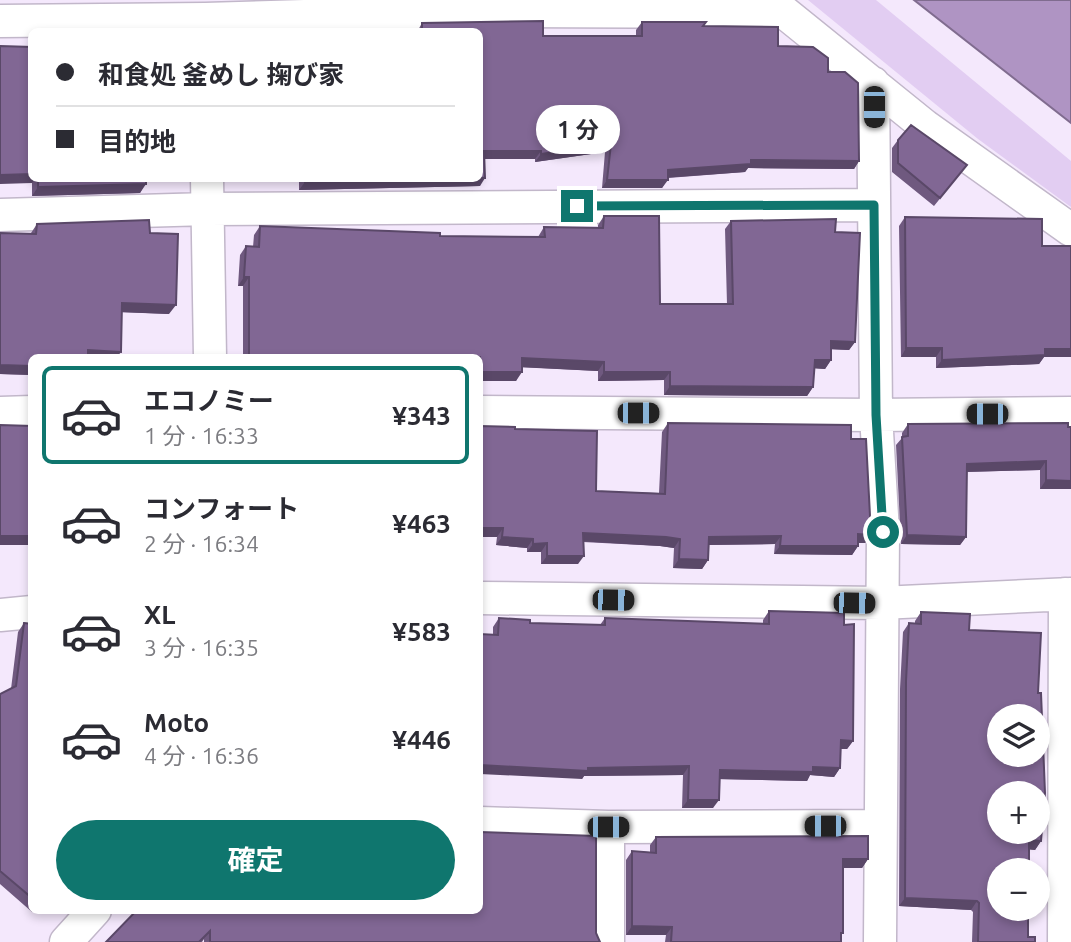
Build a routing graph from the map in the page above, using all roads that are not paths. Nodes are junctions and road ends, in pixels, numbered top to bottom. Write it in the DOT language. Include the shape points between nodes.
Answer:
graph roads {
  1 [pos="776,6"];
  2 [pos="205,17"];
  3 [pos="0,21"];
  4 [pos="873,83"];
  5 [pos="207,194"];
  6 [pos="874,205"];
  7 [pos="0,215"];
  8 [pos="1071,230"];
  9 [pos="210,354"];
  10 [pos="28,412"];
  11 [pos="483,412"];
  12 [pos="0,413"];
  13 [pos="1071,413"];
  14 [pos="876,415"];
  15 [pos="1068,594"];
  16 [pos="483,598"];
  17 [pos="881,603"];
  18 [pos="28,612"];
  19 [pos="0,615"];
  20 [pos="1068,766"];
  21 [pos="483,823"];
  22 [pos="879,826"];
  23 [pos="608,827"];
  24 [pos="91,914"];
  25 [pos="66,942"];
  26 [pos="608,942"];
  27 [pos="880,942"];
  28 [pos="1064,942"];
  1 -- 2 [label="street"];
  1 -- 4 [label="street"];
  2 -- 3 [label="street"];
  4 -- 6 [label="street"];
  4 -- 8 [label="street" via="925,126"];
  5 -- 6 [label="street"];
  5 -- 7 [label="street"];
  5 -- 9 [label="street"];
  6 -- 14 [label="street"];
  10 -- 12 [label="street"];
  11 -- 14 [label="street"];
  13 -- 14 [label="street"];
  14 -- 17 [label="street" via="883,532"];
  15 -- 17 [label="street"];
  15 -- 20 [label="street"];
  16 -- 17 [label="street"];
  17 -- 22 [label="street"];
  18 -- 19 [label="street"];
  20 -- 28 [label="street"];
  21 -- 23 [label="street"];
  22 -- 23 [label="street"];
  22 -- 27 [label="street"];
  23 -- 26 [label="street"];
  24 -- 25 [label="street"];
}
